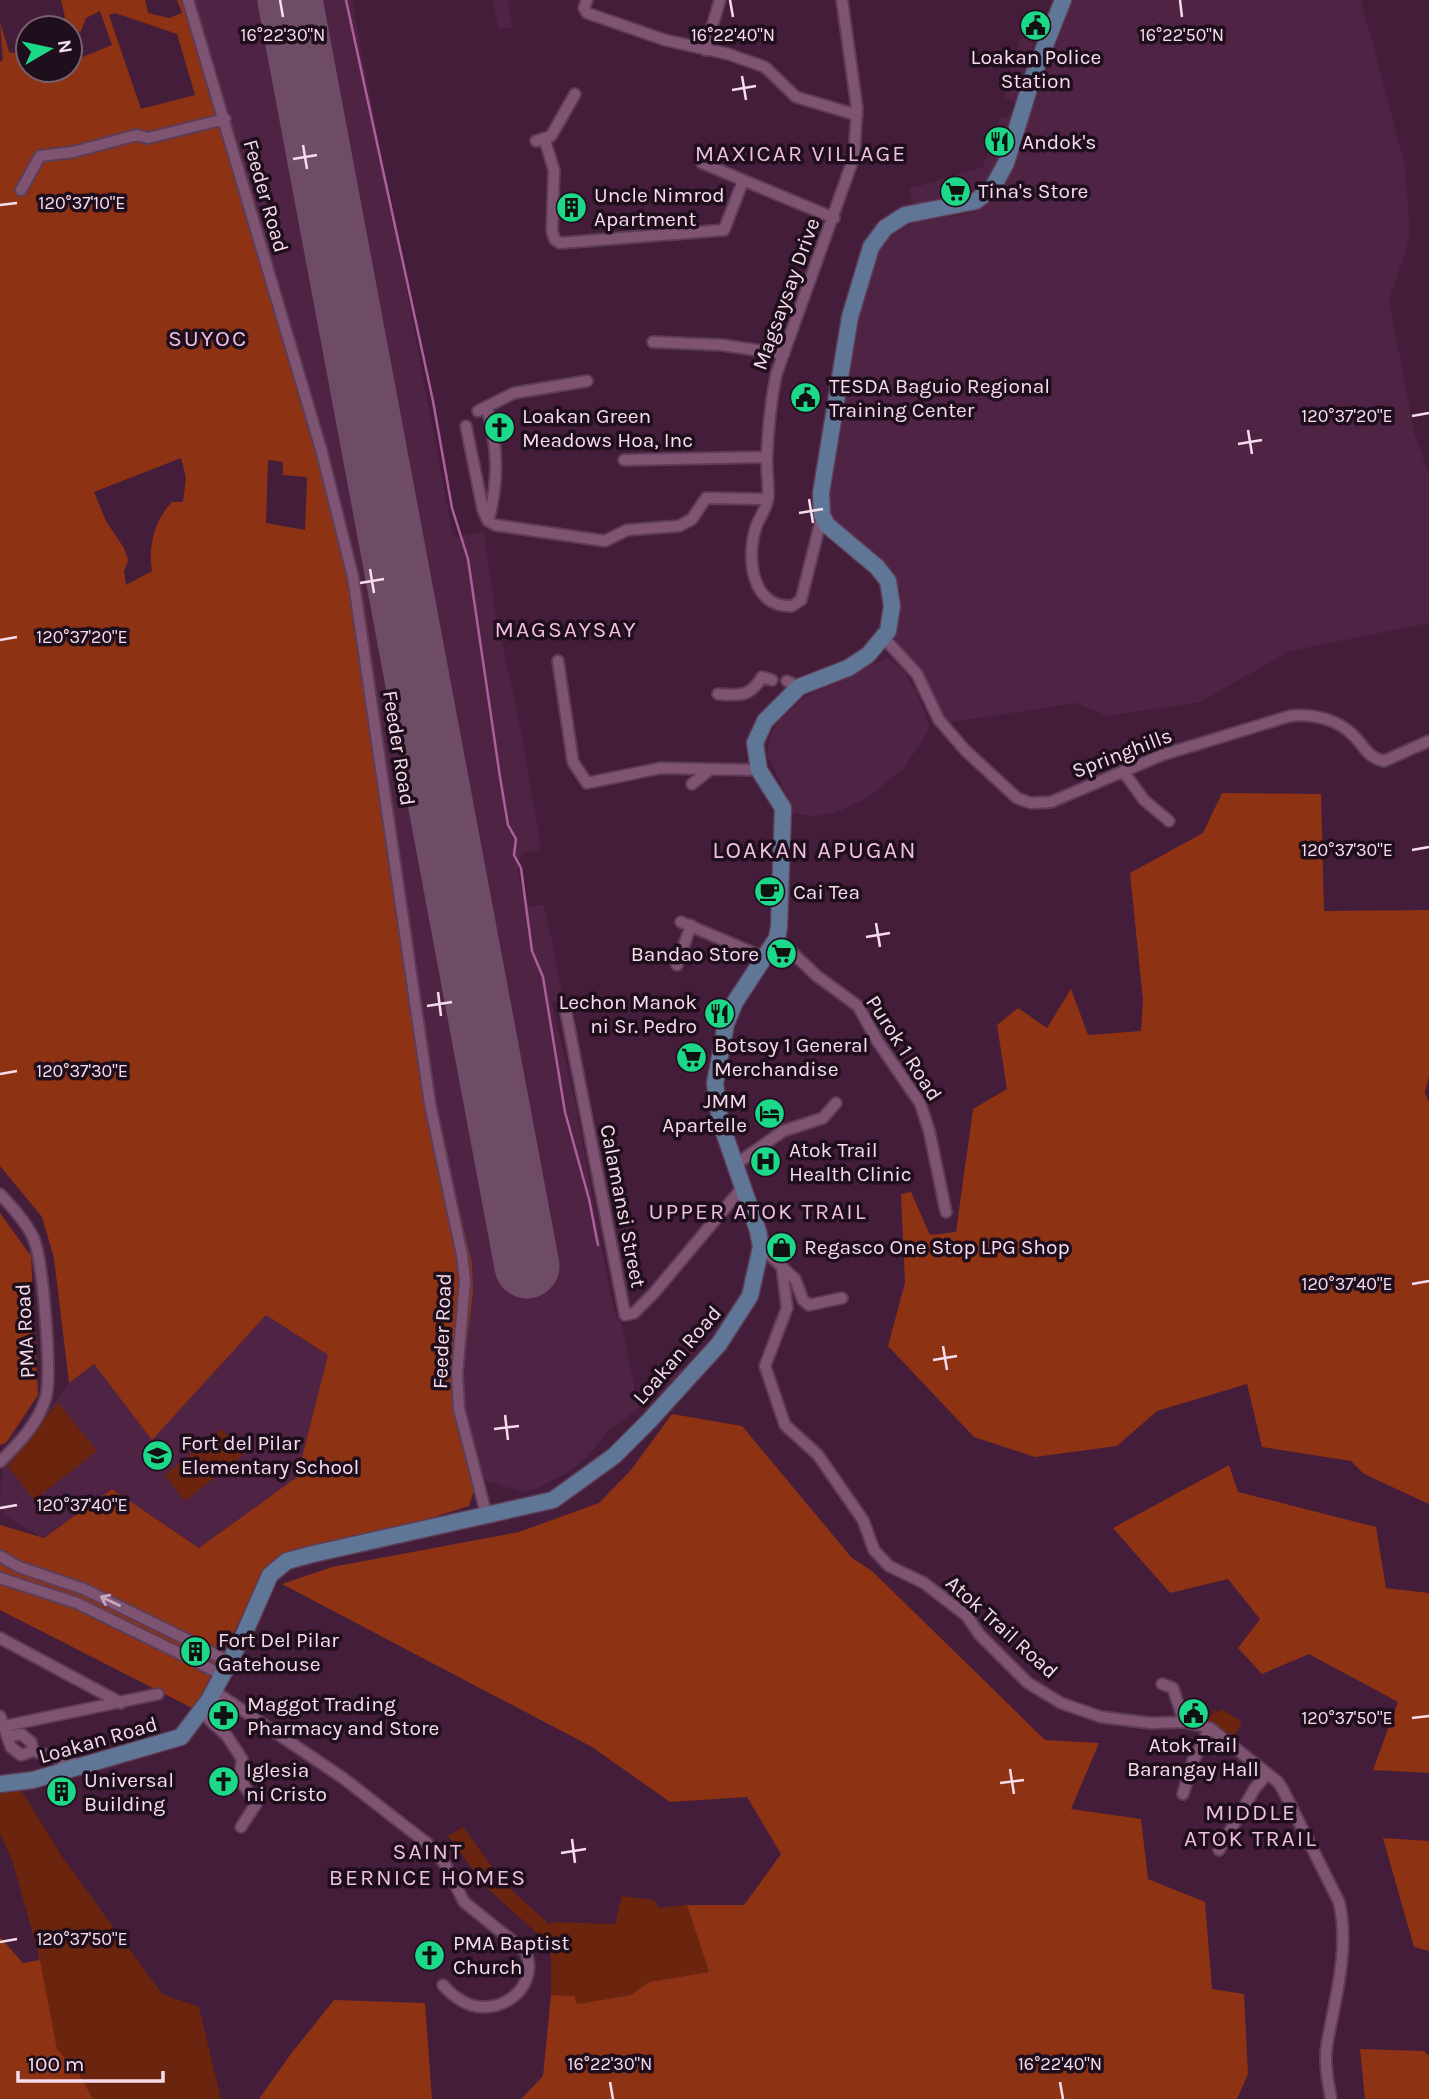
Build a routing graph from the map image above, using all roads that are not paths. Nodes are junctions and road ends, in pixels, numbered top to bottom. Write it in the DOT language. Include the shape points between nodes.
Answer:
graph roads {
  1 [pos="188,0"];
  2 [pos="587,0"];
  3 [pos="720,0"];
  4 [pos="842,0"];
  5 [pos="1063,0"];
  6 [pos="705,50"];
  7 [pos="575,94"];
  8 [pos="857,115"];
  9 [pos="225,120"];
  10 [pos="702,163"];
  11 [pos="743,181"];
  12 [pos="21,190"];
  13 [pos="834,218"];
  14 [pos="653,342"];
  15 [pos="784,354"];
  16 [pos="587,381"];
  17 [pos="467,426"];
  18 [pos="766,457"];
  19 [pos="624,460"];
  20 [pos="768,499"];
  21 [pos="822,515"];
  22 [pos="488,521"];
  23 [pos="884,638"];
  24 [pos="558,661"];
  25 [pos="772,680"];
  26 [pos="718,694"];
  27 [pos="1429,741"];
  28 [pos="759,770"];
  29 [pos="708,771"];
  30 [pos="1123,771"];
  31 [pos="692,784"];
  32 [pos="1169,821"];
  33 [pos="777,937"];
  34 [pos="763,957"];
  35 [pos="677,965"];
  36 [pos="566,1012"];
  37 [pos="835,1103"];
  38 [pos="735,1166"];
  39 [pos="742,1188"];
  40 [pos="0,1194"];
  41 [pos="947,1212"];
  42 [pos="761,1247"];
  43 [pos="782,1267"];
  44 [pos="842,1298"];
  45 [pos="0,1462"];
  46 [pos="487,1517"];
  47 [pos="0,1556"];
  48 [pos="0,1578"];
  49 [pos="160,1625"];
  50 [pos="154,1639"];
  51 [pos="0,1640"];
  52 [pos="226,1669"];
  53 [pos="1162,1684"];
  54 [pos="214,1691"];
  55 [pos="158,1695"];
  56 [pos="121,1703"];
  57 [pos="202,1713"];
  58 [pos="1184,1722"];
  59 [pos="5,1726"];
  60 [pos="1210,1728"];
  61 [pos="85,1766"];
  62 [pos="1267,1774"];
  63 [pos="0,1784"];
  64 [pos="1183,1794"];
  65 [pos="241,1826"];
  66 [pos="1219,1850"];
  67 [pos="443,1985"];
  68 [pos="1331,2099"];
  1 -- 9 [label="street, Feeder Road"];
  2 -- 6 [label="street" via="587,13"];
  3 -- 6 [label="street"];
  4 -- 8 [label="street, Magsaysay Drive"];
  5 -- 21 [label="main road" via="1006,163 993,187 976,201 915,212 894,221 873,243 850,317 821,493"];
  6 -- 8 [label="street" via="765,67 796,97"];
  7 -- 11 [label="street" via="562,121 541,141 554,170 552,232 560,243 724,230"];
  8 -- 13 [label="street, Magsaysay Drive" via="854,157"];
  9 -- 12 [label="street" via="40,156"];
  9 -- 46 [label="street, Feeder Road" via="321,449 353,577 430,1104 462,1255 465,1281 457,1374 459,1409"];
  10 -- 11 [label="street"];
  11 -- 13 [label="street"];
  13 -- 15 [label="street, Magsaysay Drive"];
  14 -- 15 [label="street"];
  15 -- 18 [label="street, Magsaysay Drive" via="771,402"];
  16 -- 22 [label="street" via="514,393 482,409 494,432 498,463"];
  17 -- 22 [label="street"];
  18 -- 19 [label="street"];
  18 -- 20 [label="street, Magsaysay Drive"];
  20 -- 21 [label="street, Magsaysay Drive" via="756,527 751,562 762,592 775,604 792,606 801,600"];
  20 -- 22 [label="street" via="706,499 692,519 679,526 627,530 606,541"];
  21 -- 23 [label="main road" via="827,525 888,581 892,606"];
  23 -- 28 [label="main road" via="848,668 793,684 761,730 755,755"];
  23 -- 30 [label="street, Springhills" via="917,674 945,729 1017,798 1044,803"];
  24 -- 29 [label="street" via="573,762 587,783 661,768"];
  25 -- 26 [label="street" via="762,677 751,693"];
  27 -- 30 [label="street, Springhills" via="1384,761 1371,756 1350,732 1303,714 1161,755"];
  28 -- 29 [label="street"];
  28 -- 33 [label="main road" via="783,808"];
  29 -- 31 [label="street"];
  30 -- 32 [label="street" via="1139,794"];
  33 -- 34 [label="main road"];
  33 -- 41 [label="street, Purok 1 Road" via="817,976 858,1006 920,1103"];
  34 -- 35 [label="street" via="686,923"];
  34 -- 38 [label="main road" via="735,1002 717,1066 720,1121"];
  36 -- 39 [label="street, Calamansi Street" via="625,1315 634,1313 653,1294"];
  37 -- 38 [label="street" via="822,1118 783,1131"];
  38 -- 39 [label="main road"];
  39 -- 42 [label="main road"];
  40 -- 45 [label="street, PMA Road" via="33,1236 40,1258 48,1374 37,1418"];
  42 -- 43 [label="street"];
  42 -- 46 [label="main road, Loakan Road" via="750,1296 733,1327 614,1456 553,1500"];
  43 -- 44 [label="street" via="795,1279 809,1305"];
  43 -- 58 [label="street, Atok Trail Road" via="787,1308 766,1356 769,1382 788,1431 818,1455 863,1520 874,1550 889,1566 924,1583 967,1616 1028,1683 1061,1703 1113,1720"];
  46 -- 52 [label="main road, Loakan Road" via="287,1561 270,1575"];
  49 -- 47 [label="street, one-way"];
  48 -- 50 [label="street" via="77,1603"];
  49 -- 50 [label="street"];
  49 -- 52 [label="street" via="198,1646"];
  50 -- 52 [label="street" via="192,1659"];
  51 -- 56 [label="street"];
  52 -- 54 [label="main road, Loakan Road"];
  53 -- 58 [label="street" via="1173,1688"];
  54 -- 57 [label="main road, Loakan Road"];
  54 -- 67 [label="street" via="343,1777 428,1844 445,1864 464,1902 525,1951 530,1962 529,1978 519,1992 501,2003 470,2004"];
  55 -- 56 [label="street"];
  56 -- 59 [label="street"];
  57 -- 61 [label="main road, Loakan Road" via="181,1737"];
  57 -- 65 [label="street" via="242,1759 240,1779 256,1804"];
  58 -- 60 [label="street, Atok Trail Road"];
  59 -- 61 [label="street" via="32,1742 33,1751"];
  60 -- 62 [label="street, Atok Trail Road"];
  60 -- 64 [label="street"];
  61 -- 63 [label="main road, Loakan Road" via="24,1783"];
  62 -- 66 [label="street"];
  62 -- 68 [label="street, Atok Trail Road" via="1278,1782 1298,1817 1342,1915 1338,1987 1327,2045"];
}
